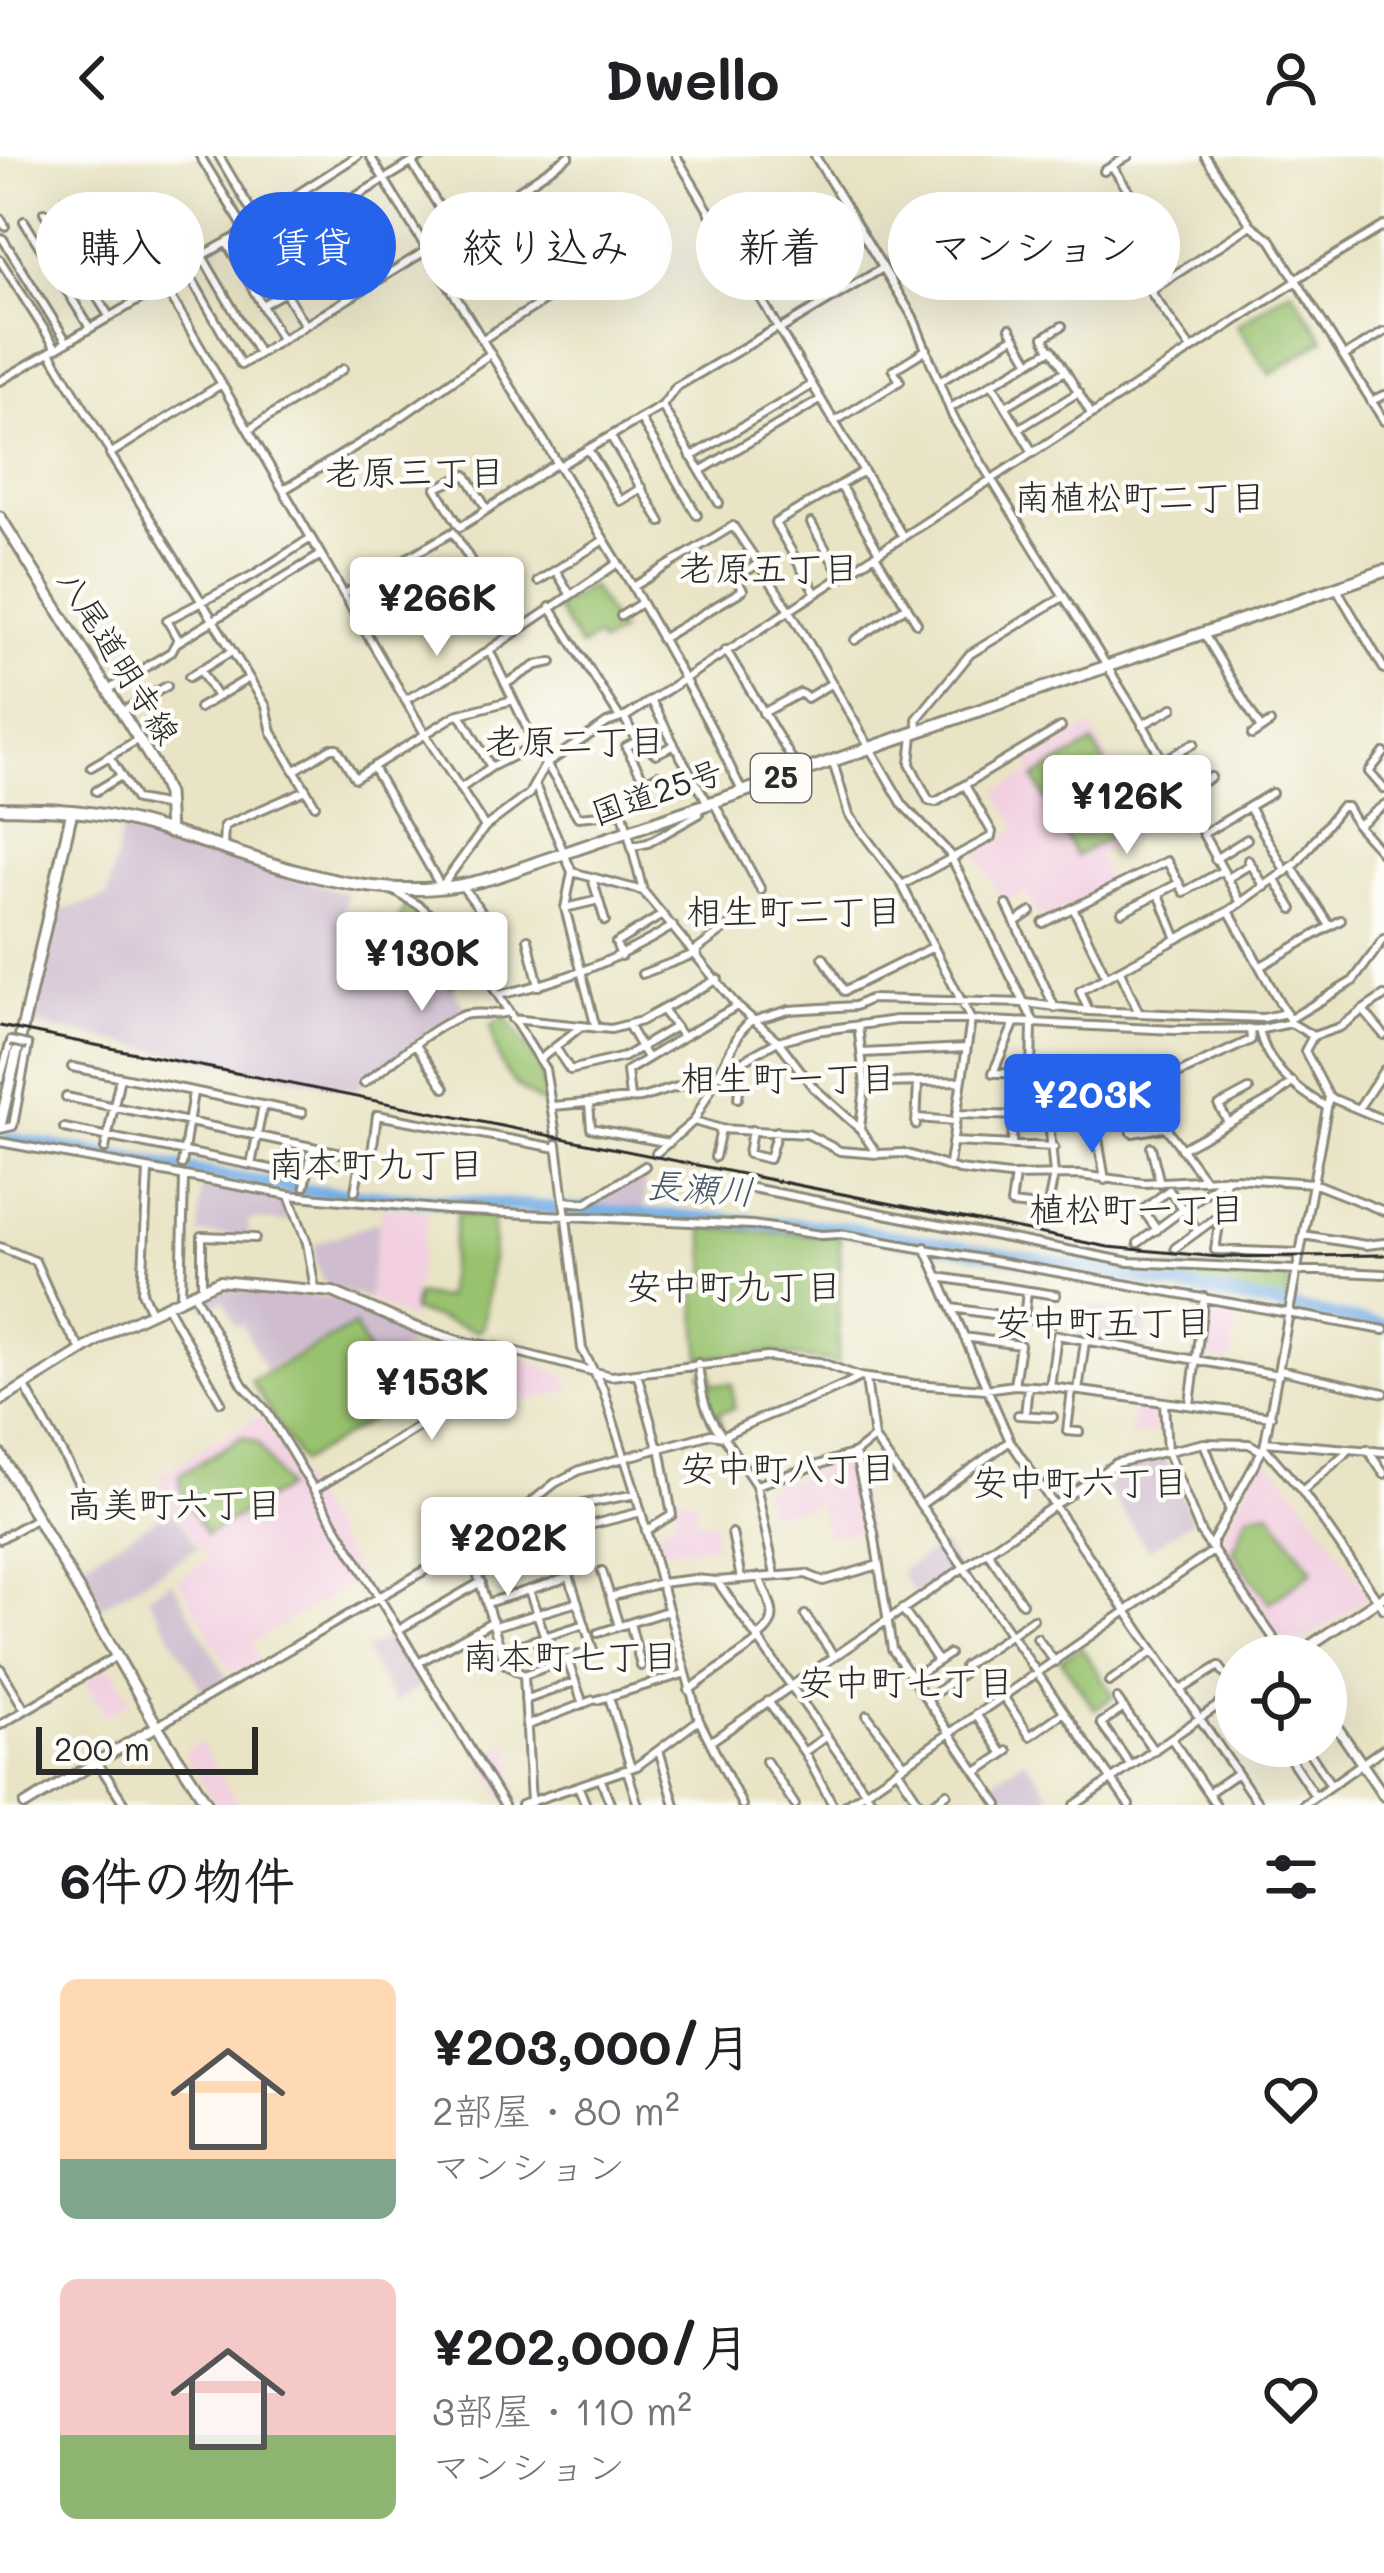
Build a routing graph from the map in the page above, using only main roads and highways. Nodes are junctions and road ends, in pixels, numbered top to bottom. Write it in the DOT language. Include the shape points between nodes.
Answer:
graph roads {
  1 [pos="0,517"];
  2 [pos="1384,571"];
  3 [pos="0,808"];
  4 [pos="72,811"];
  5 [pos="169,833"];
  6 [pos="0,1128"];
  7 [pos="0,1454"];
  8 [pos="208,1805"];
  1 -- 5 [label="main road, 八尾道明寺線" via="162,780"];
  2 -- 5 [label="highway, 国道25号 / 25" via="492,878 390,890 304,876"];
  3 -- 4 [label="highway, 国道25号 / 25"];
  4 -- 5 [label="highway, 国道25号 / 25"];
  4 -- 6 [label="main road"];
  7 -- 8 [label="main road"];
}
